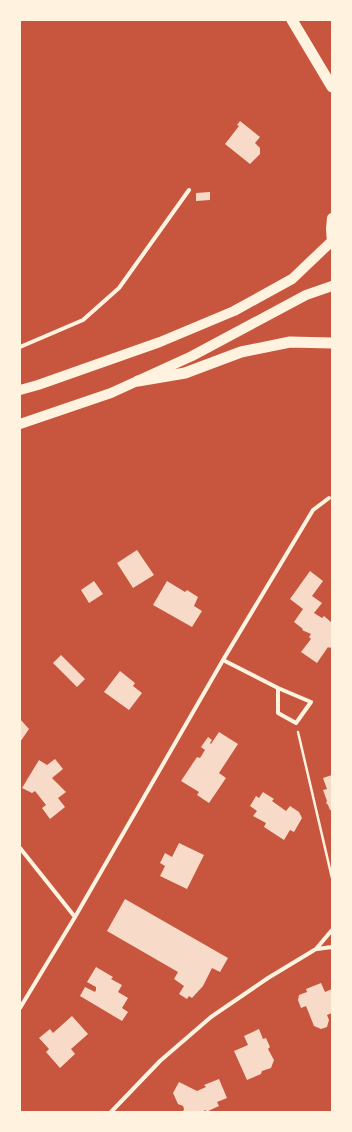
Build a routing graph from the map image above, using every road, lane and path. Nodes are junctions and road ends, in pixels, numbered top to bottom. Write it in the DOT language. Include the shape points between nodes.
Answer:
graph roads {
  1 [pos="292,20"];
  2 [pos="332,87"];
  3 [pos="189,190"];
  4 [pos="332,218"];
  5 [pos="332,242"];
  6 [pos="332,286"];
  7 [pos="332,342"];
  8 [pos="20,348"];
  9 [pos="138,381"];
  10 [pos="20,390"];
  11 [pos="20,424"];
  12 [pos="329,498"];
  13 [pos="223,660"];
  14 [pos="278,688"];
  15 [pos="296,724"];
  16 [pos="20,848"];
  17 [pos="332,878"];
  18 [pos="75,917"];
  19 [pos="332,930"];
  20 [pos="332,947"];
  21 [pos="316,949"];
  22 [pos="20,1008"];
  23 [pos="111,1112"];
  1 -- 2 [label="highway"];
  3 -- 8 [label="street" via="119,288 83,320"];
  4 -- 5 [label="main road"];
  5 -- 10 [label="main road" via="292,278 234,311 160,342"];
  6 -- 9 [label="main road" via="306,295 192,356"];
  7 -- 9 [label="highway" via="290,342 248,350 185,373"];
  9 -- 11 [label="main road" via="111,393"];
  12 -- 13 [label="street" via="313,510"];
  13 -- 14 [label="street"];
  13 -- 18 [label="street"];
  14 -- 15 [label="street" via="278,713"];
  14 -- 15 [label="street" via="311,702"];
  15 -- 17 [label="path"];
  16 -- 18 [label="street"];
  18 -- 22 [label="street"];
  19 -- 21 [label="street"];
  20 -- 21 [label="street"];
  21 -- 23 [label="street" via="211,1017 160,1062"];
}
